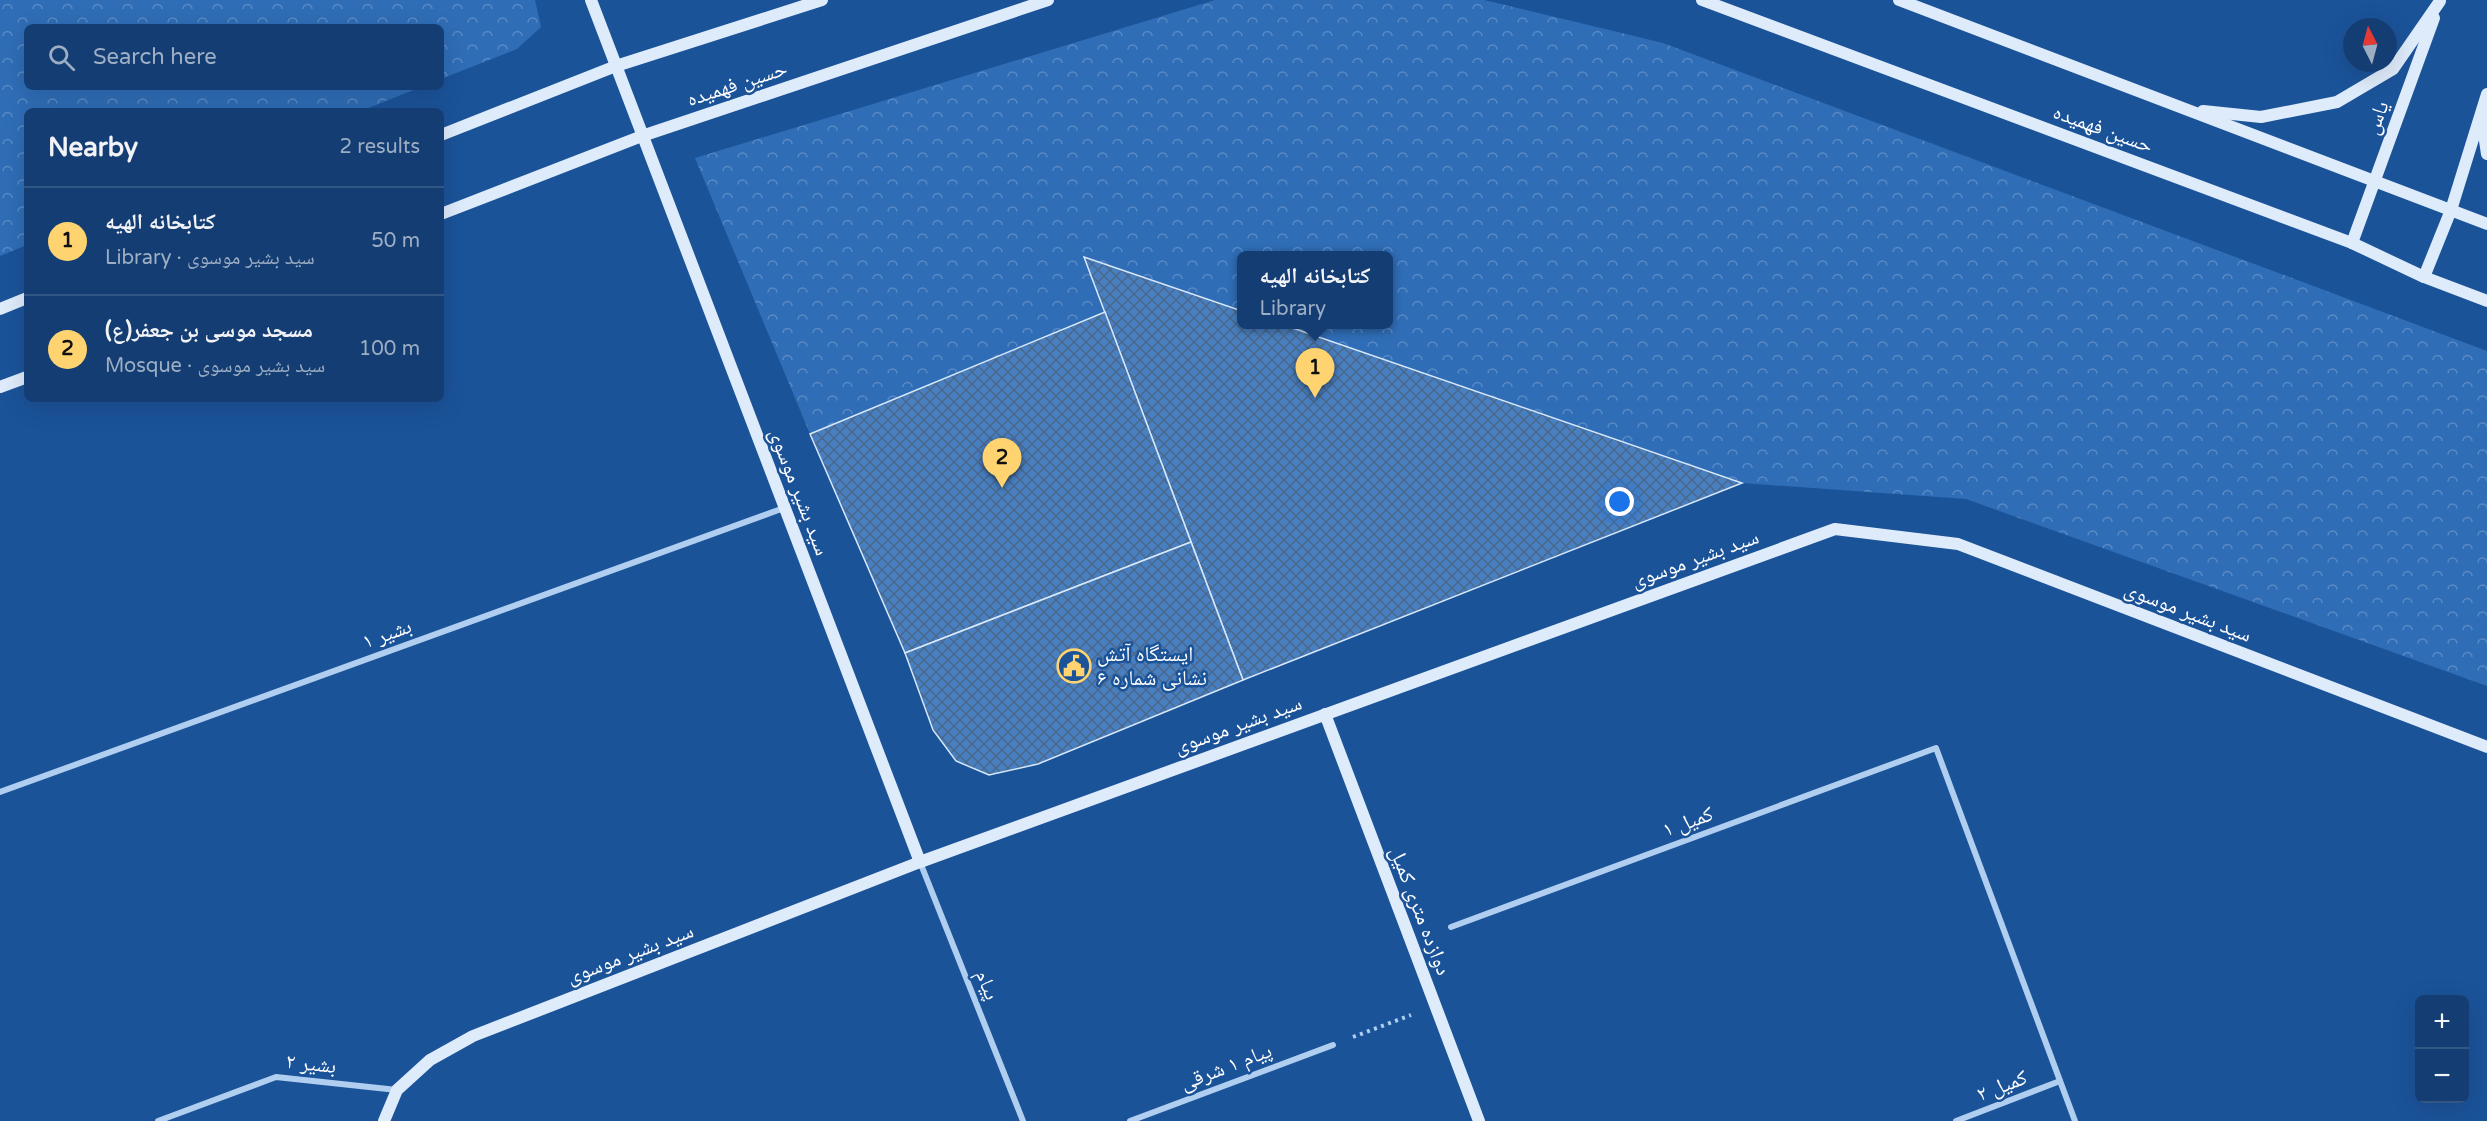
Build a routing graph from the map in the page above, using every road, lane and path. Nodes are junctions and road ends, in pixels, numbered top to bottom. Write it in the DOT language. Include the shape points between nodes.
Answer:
graph roads {
  1 [pos="591,0"];
  2 [pos="822,0"];
  3 [pos="1048,0"];
  4 [pos="1702,0"];
  5 [pos="1899,0"];
  6 [pos="2440,1"];
  7 [pos="615,66"];
  8 [pos="2487,95"];
  9 [pos="2185,109"];
  10 [pos="444,134"];
  11 [pos="642,136"];
  12 [pos="2487,154"];
  13 [pos="2374,182"];
  14 [pos="2451,210"];
  15 [pos="444,213"];
  16 [pos="2487,224"];
  17 [pos="2352,243"];
  18 [pos="2424,277"];
  19 [pos="24,299"];
  20 [pos="2487,301"];
  21 [pos="0,309"];
  22 [pos="24,377"];
  23 [pos="0,387"];
  24 [pos="784,508"];
  25 [pos="1325,714"];
  26 [pos="2487,747"];
  27 [pos="0,792"];
  28 [pos="920,862"];
  29 [pos="1451,927"];
  30 [pos="1435,1006"];
  31 [pos="1333,1045"];
  32 [pos="2060,1081"];
  33 [pos="397,1090"];
  34 [pos="158,1121"];
  35 [pos="384,1121"];
  36 [pos="1023,1121"];
  37 [pos="1130,1121"];
  38 [pos="1479,1121"];
  39 [pos="1956,1121"];
  40 [pos="2075,1121"];
  1 -- 7 [label="street, سید بشیر موسوی"];
  2 -- 7 [label="street"];
  3 -- 11 [label="street, حسین فهمیده"];
  4 -- 17 [label="street, حسین فهمیده"];
  5 -- 9 [label="street"];
  6 -- 9 [label="street" via="2392,69 2337,102 2261,117"];
  6 -- 13 [label="street, یاس"];
  7 -- 10 [label="street"];
  7 -- 11 [label="street, سید بشیر موسوی"];
  8 -- 12 [label="street" via="2483,127"];
  8 -- 14 [label="street"];
  9 -- 13 [label="street"];
  11 -- 15 [label="street, حسین فهمیده"];
  11 -- 24 [label="street, سید بشیر موسوی"];
  13 -- 14 [label="street"];
  13 -- 17 [label="street, یاس"];
  14 -- 16 [label="street"];
  14 -- 18 [label="street"];
  17 -- 18 [label="street, حسین فهمیده"];
  18 -- 20 [label="street, حسین فهمیده"];
  19 -- 21 [label="street"];
  22 -- 23 [label="street"];
  24 -- 27 [label="street, بشیر ۱"];
  24 -- 28 [label="street, سید بشیر موسوی"];
  25 -- 26 [label="street, سید بشیر موسوی" via="1835,529 1958,544"];
  25 -- 28 [label="street, سید بشیر موسوی"];
  25 -- 30 [label="street, دوازده متری کمیل"];
  28 -- 33 [label="street, سید بشیر موسوی" via="472,1036 430,1060"];
  28 -- 36 [label="street, پیام"];
  29 -- 32 [label="street, کمیل ۱" via="1936,748"];
  30 -- 31 [label="path"];
  30 -- 38 [label="street, دوازده متری کمیل"];
  31 -- 37 [label="street, پیام ۱ شرقی"];
  32 -- 39 [label="street, کمیل ۲"];
  32 -- 40 [label="street"];
  33 -- 34 [label="street, بشیر ۲" via="276,1077"];
  33 -- 35 [label="street, سید بشیر موسوی"];
}
